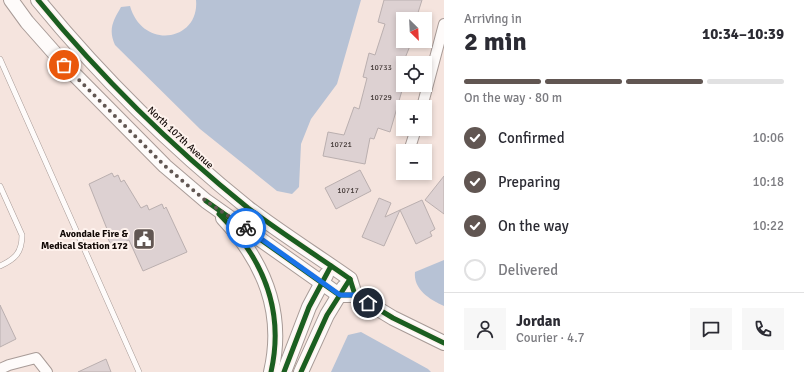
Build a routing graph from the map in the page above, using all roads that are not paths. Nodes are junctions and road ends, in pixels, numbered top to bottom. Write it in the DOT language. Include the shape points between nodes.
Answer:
graph roads {
  1 [pos="11,0"];
  2 [pos="38,0"];
  3 [pos="444,24"];
  4 [pos="0,59"];
  5 [pos="424,100"];
  6 [pos="177,148"];
  7 [pos="163,164"];
  8 [pos="0,186"];
  9 [pos="206,201"];
  10 [pos="0,266"];
  11 [pos="340,272"];
  12 [pos="331,288"];
  13 [pos="355,295"];
  14 [pos="444,343"];
  15 [pos="0,369"];
  16 [pos="47,372"];
  17 [pos="138,372"];
  18 [pos="271,372"];
  19 [pos="284,372"];
  20 [pos="301,372"];
  1 -- 7 [label="main road" via="64,65"];
  2 -- 6 [label="main road, North 107th Avenue" via="94,65"];
  3 -- 5 [label="street"];
  4 -- 17 [label="lane"];
  6 -- 7 [label="main road"];
  6 -- 11 [label="main road, North 107th Avenue" via="250,209"];
  7 -- 9 [label="main road"];
  8 -- 10 [label="lane" via="22,235 16,258"];
  9 -- 12 [label="main road"];
  9 -- 18 [label="main road" via="241,238 262,272 273,308 276,329"];
  11 -- 12 [label="main road"];
  11 -- 12 [label="main road"];
  11 -- 13 [label="main road"];
  12 -- 13 [label="main road"];
  12 -- 19 [label="main road" via="309,307"];
  12 -- 20 [label="main road" via="327,315"];
  13 -- 14 [label="main road" via="393,318"];
  15 -- 16 [label="street" via="9,364 36,358"];
}
